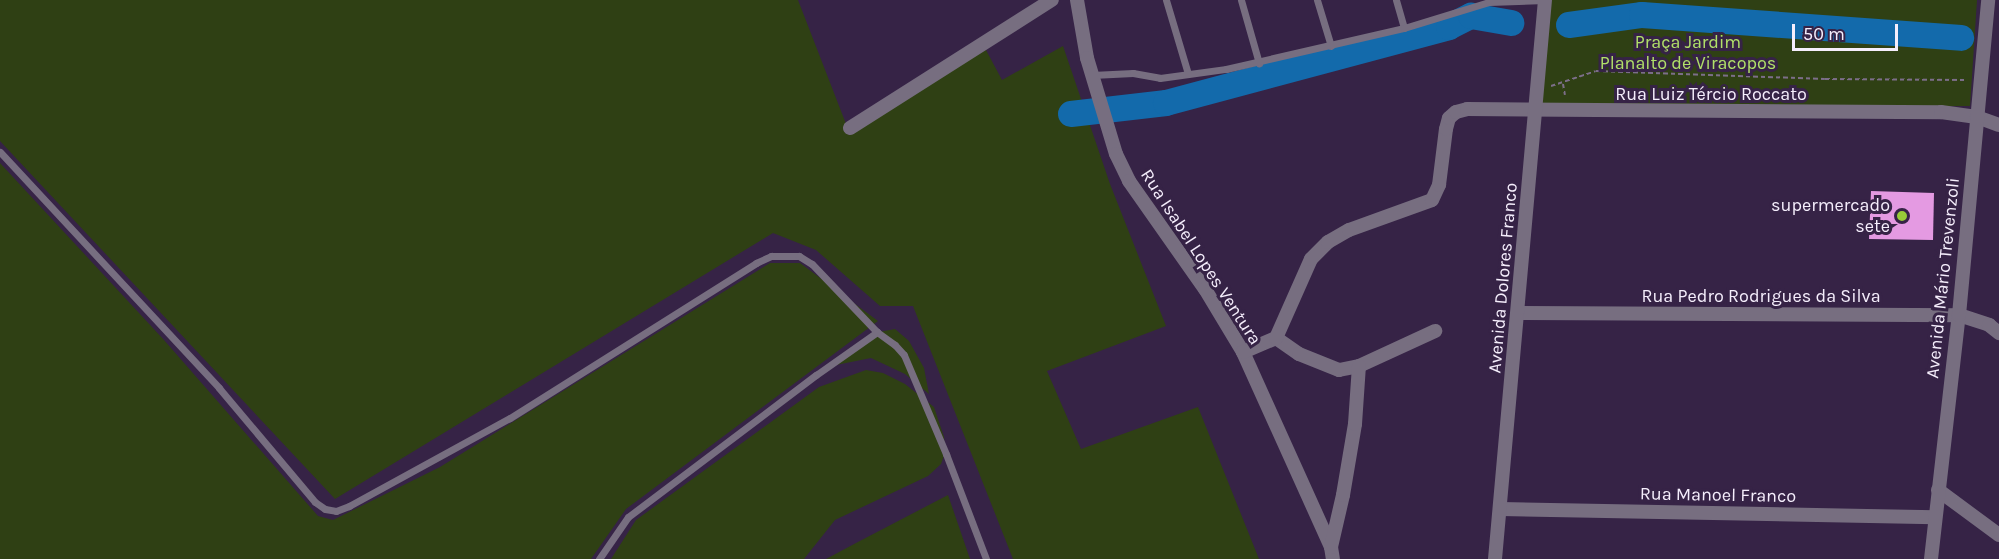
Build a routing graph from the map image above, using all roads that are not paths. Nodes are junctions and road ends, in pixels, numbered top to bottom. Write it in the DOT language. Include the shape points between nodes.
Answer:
graph roads {
  1 [pos="1052,0"];
  2 [pos="1077,0"];
  3 [pos="1166,0"];
  4 [pos="1241,0"];
  5 [pos="1317,0"];
  6 [pos="1396,0"];
  7 [pos="1545,0"];
  8 [pos="1988,0"];
  9 [pos="1404,28"];
  10 [pos="1331,46"];
  11 [pos="1259,63"];
  12 [pos="1188,74"];
  13 [pos="1092,75"];
  14 [pos="1534,111"];
  15 [pos="1977,117"];
  16 [pos="1999,125"];
  17 [pos="850,128"];
  18 [pos="0,152"];
  19 [pos="1518,313"];
  20 [pos="1959,315"];
  21 [pos="1435,330"];
  22 [pos="878,332"];
  23 [pos="1999,333"];
  24 [pos="1276,338"];
  25 [pos="1243,352"];
  26 [pos="1359,366"];
  27 [pos="1938,490"];
  28 [pos="1500,509"];
  29 [pos="1935,517"];
  30 [pos="1999,535"];
  31 [pos="1332,553"];
  32 [pos="599,559"];
  33 [pos="986,559"];
  34 [pos="1495,559"];
  35 [pos="1931,559"];
  1 -- 17 [label="street"];
  2 -- 13 [label="street, Rua Isabel Lopes Ventura"];
  3 -- 12 [label="lane"];
  4 -- 11 [label="lane"];
  5 -- 10 [label="lane"];
  6 -- 9 [label="lane"];
  7 -- 9 [label="lane" via="1490,2"];
  7 -- 14 [label="street, Avenida Dolores Franco"];
  8 -- 15 [label="street, Avenida Mário Trevenzoli"];
  9 -- 10 [label="lane"];
  10 -- 11 [label="lane"];
  11 -- 12 [label="lane"];
  12 -- 13 [label="lane" via="1160,78 1133,73"];
  13 -- 25 [label="street, Rua Isabel Lopes Ventura" via="1116,154 1129,181 1205,289"];
  14 -- 15 [label="street, Rua Luiz Tércio Roccato" via="1941,112"];
  14 -- 19 [label="street, Avenida Dolores Franco"];
  14 -- 24 [label="street, Rua Luiz Tércio Roccato" via="1467,109 1449,118 1439,185 1432,200 1349,230 1328,242 1311,259"];
  15 -- 16 [label="street, Rua Luiz Tércio Roccato"];
  15 -- 20 [label="street, Avenida Mário Trevenzoli"];
  18 -- 22 [label="lane" via="219,388 325,509 336,511 349,506 510,418 771,256 799,256 812,264"];
  19 -- 20 [label="street, Rua Pedro Rodrigues da Silva"];
  19 -- 28 [label="street, Avenida Dolores Franco"];
  20 -- 23 [label="street, Rua Pedro Rodrigues da Silva" via="1989,325"];
  20 -- 27 [label="street, Avenida Mário Trevenzoli"];
  21 -- 26 [label="street"];
  22 -- 32 [label="lane" via="627,518"];
  22 -- 33 [label="lane" via="904,355"];
  24 -- 25 [label="street"];
  24 -- 26 [label="street" via="1323,365 1339,370"];
  25 -- 31 [label="street, Rua Isabel Lopes Ventura"];
  26 -- 31 [label="street" via="1355,424"];
  27 -- 29 [label="street, Avenida Mário Trevenzoli"];
  27 -- 30 [label="street"];
  28 -- 29 [label="street, Rua Manoel Franco"];
  28 -- 34 [label="street, Avenida Dolores Franco"];
  29 -- 35 [label="street, Avenida Mário Trevenzoli"];
}
